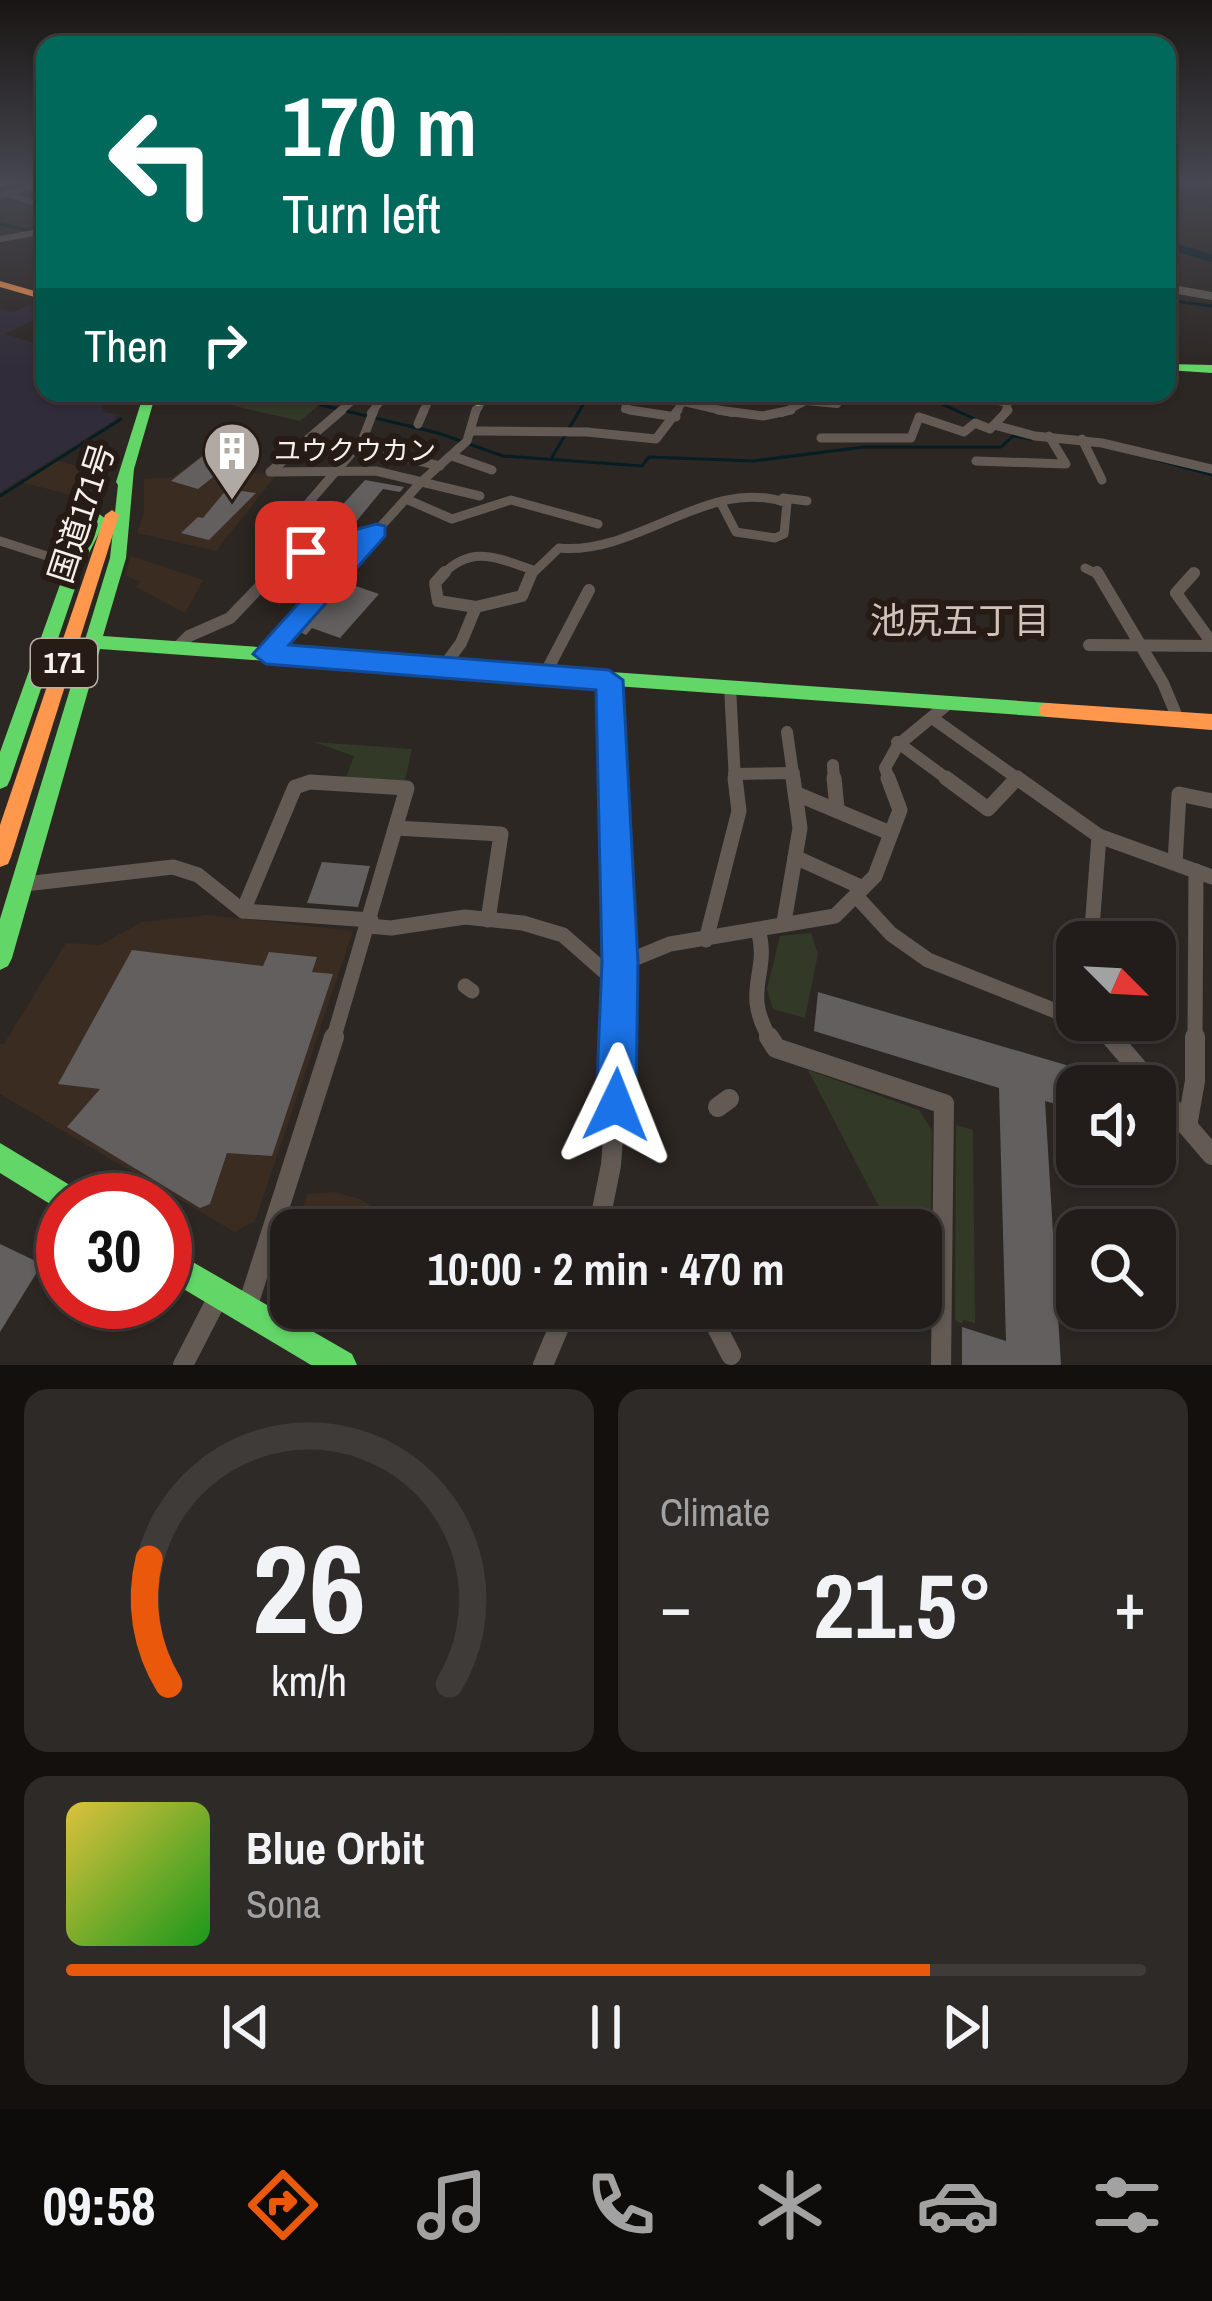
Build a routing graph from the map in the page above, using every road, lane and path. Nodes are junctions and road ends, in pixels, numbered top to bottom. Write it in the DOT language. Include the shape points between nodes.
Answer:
graph roads {
  1 [pos="0,284"];
  2 [pos="1176,290"];
  3 [pos="36,294"];
  4 [pos="1212,296"];
  5 [pos="1176,367"];
  6 [pos="1212,369"];
  7 [pos="147,402"];
  8 [pos="351,402"];
  9 [pos="380,402"];
  10 [pos="431,402"];
  11 [pos="482,402"];
  12 [pos="627,402"];
  13 [pos="684,402"];
  14 [pos="702,402"];
  15 [pos="804,402"];
  16 [pos="1003,402"];
  17 [pos="676,417"];
  18 [pos="418,424"];
  19 [pos="994,425"];
  20 [pos="471,431"];
  21 [pos="1049,436"];
  22 [pos="821,438"];
  23 [pos="1083,442"];
  24 [pos="382,452"];
  25 [pos="452,456"];
  26 [pos="976,460"];
  27 [pos="440,466"];
  28 [pos="338,468"];
  29 [pos="1212,469"];
  30 [pos="127,470"];
  31 [pos="492,470"];
  32 [pos="426,477"];
  33 [pos="1102,479"];
  34 [pos="480,496"];
  35 [pos="783,498"];
  36 [pos="406,499"];
  37 [pos="807,501"];
  38 [pos="722,505"];
  39 [pos="269,518"];
  40 [pos="291,524"];
  41 [pos="598,524"];
  42 [pos="730,527"];
  43 [pos="376,531"];
  44 [pos="787,533"];
  45 [pos="0,541"];
  46 [pos="328,543"];
  47 [pos="725,544"];
  48 [pos="776,555"];
  49 [pos="75,565"];
  50 [pos="1085,568"];
  51 [pos="533,570"];
  52 [pos="1195,578"];
  53 [pos="582,593"];
  54 [pos="476,607"];
  55 [pos="555,624"];
  56 [pos="569,627"];
  57 [pos="94,642"];
  58 [pos="1089,645"];
  59 [pos="1140,645"];
  60 [pos="1212,645"];
  61 [pos="177,648"];
  62 [pos="266,654"];
  63 [pos="444,666"];
  64 [pos="546,672"];
  65 [pos="609,680"];
  66 [pos="730,687"];
  67 [pos="950,703"];
  68 [pos="1178,719"];
  69 [pos="934,720"];
  70 [pos="1212,722"];
  71 [pos="788,733"];
  72 [pos="897,742"];
  73 [pos="833,765"];
  74 [pos="794,772"];
  75 [pos="734,774"];
  76 [pos="1017,778"];
  77 [pos="0,780"];
  78 [pos="797,794"];
  79 [pos="1212,801"];
  80 [pos="837,808"];
  81 [pos="396,828"];
  82 [pos="890,833"];
  83 [pos="1099,836"];
  84 [pos="0,857"];
  85 [pos="795,857"];
  86 [pos="1175,862"];
  87 [pos="1204,874"];
  88 [pos="25,884"];
  89 [pos="860,892"];
  90 [pos="243,911"];
  91 [pos="488,920"];
  92 [pos="1093,921"];
  93 [pos="784,922"];
  94 [pos="370,923"];
  95 [pos="758,930"];
  96 [pos="706,940"];
  97 [pos="0,958"];
  98 [pos="620,962"];
  99 [pos="1056,1011"];
  100 [pos="1115,1041"];
  101 [pos="1187,1126"];
  102 [pos="1212,1155"];
  103 [pos="0,1157"];
  104 [pos="36,1180"];
  105 [pos="603,1209"];
  106 [pos="192,1276"];
  107 [pos="221,1293"];
  108 [pos="247,1308"];
  109 [pos="558,1329"];
  110 [pos="718,1329"];
  111 [pos="731,1355"];
  112 [pos="183,1365"];
  113 [pos="341,1365"];
  114 [pos="543,1365"];
  115 [pos="941,1365"];
  1 -- 3 [label="main road"];
  2 -- 4 [label="street"];
  5 -- 6 [label="main road"];
  7 -- 30 [label="main road, 国道171号 / 171"];
  8 -- 28 [label="street" via="270,472"];
  9 -- 28 [label="street"];
  10 -- 18 [label="street"];
  11 -- 20 [label="street"];
  12 -- 17 [label="street" via="625,410"];
  13 -- 17 [label="street"];
  14 -- 15 [label="street" via="757,416"];
  16 -- 19 [label="street" via="1010,408"];
  17 -- 20 [label="street" via="656,439 591,428 537,439"];
  19 -- 21 [label="street"];
  19 -- 22 [label="street" via="975,423 964,432 919,417 911,438"];
  20 -- 25 [label="street"];
  21 -- 23 [label="street"];
  21 -- 26 [label="street" via="1070,469"];
  23 -- 29 [label="street"];
  23 -- 33 [label="street"];
  24 -- 27 [label="street"];
  25 -- 27 [label="street"];
  25 -- 31 [label="street"];
  27 -- 32 [label="street"];
  28 -- 32 [label="street"];
  28 -- 40 [label="street"];
  30 -- 49 [label="main road"];
  30 -- 57 [label="main road" via="118,558"];
  30 -- 84 [label="main road, 国道171号 / 171"];
  32 -- 34 [label="street"];
  32 -- 36 [label="street"];
  35 -- 37 [label="street"];
  35 -- 38 [label="street" via="758,494"];
  35 -- 44 [label="street"];
  36 -- 41 [label="street" via="452,519 511,500"];
  36 -- 43 [label="street"];
  38 -- 42 [label="street"];
  38 -- 51 [label="street" via="590,550 559,548"];
  39 -- 40 [label="street"];
  40 -- 46 [label="street"];
  42 -- 44 [label="street"];
  42 -- 47 [label="street"];
  43 -- 46 [label="street"];
  43 -- 62 [label="street"];
  44 -- 48 [label="street"];
  45 -- 49 [label="street"];
  46 -- 61 [label="street" via="277,566 244,607"];
  49 -- 77 [label="main road"];
  50 -- 59 [label="street" via="1096,571"];
  51 -- 54 [label="street" via="521,596"];
  51 -- 54 [label="street" via="459,554 434,583 438,601"];
  52 -- 60 [label="street" via="1177,593"];
  53 -- 56 [label="street"];
  54 -- 63 [label="street"];
  55 -- 56 [label="street"];
  56 -- 64 [label="street"];
  57 -- 61 [label="main road"];
  57 -- 88 [label="main road"];
  58 -- 59 [label="street"];
  59 -- 60 [label="street"];
  59 -- 68 [label="street"];
  61 -- 62 [label="main road"];
  62 -- 63 [label="main road"];
  63 -- 64 [label="main road"];
  64 -- 65 [label="main road"];
  65 -- 66 [label="main road"];
  65 -- 98 [label="street"];
  66 -- 67 [label="main road"];
  66 -- 75 [label="street"];
  67 -- 68 [label="main road"];
  67 -- 69 [label="street"];
  68 -- 70 [label="main road"];
  69 -- 72 [label="street"];
  69 -- 76 [label="street"];
  71 -- 74 [label="street"];
  72 -- 76 [label="street" via="988,808"];
  72 -- 82 [label="street" via="886,768 900,810"];
  73 -- 80 [label="street"];
  74 -- 75 [label="street"];
  74 -- 78 [label="street"];
  75 -- 96 [label="street" via="739,811"];
  76 -- 83 [label="street"];
  78 -- 80 [label="street"];
  78 -- 85 [label="street"];
  79 -- 86 [label="street" via="1179,794"];
  80 -- 82 [label="street"];
  81 -- 90 [label="street" via="407,788 296,787"];
  81 -- 91 [label="street" via="501,834"];
  81 -- 94 [label="street"];
  82 -- 89 [label="street" via="875,876"];
  83 -- 86 [label="street"];
  83 -- 92 [label="street"];
  85 -- 89 [label="street"];
  85 -- 93 [label="street"];
  86 -- 87 [label="street"];
  87 -- 101 [label="street"];
  88 -- 90 [label="street" via="173,867 198,875"];
  88 -- 97 [label="main road"];
  89 -- 93 [label="street" via="835,916"];
  89 -- 99 [label="street" via="891,934 928,960"];
  90 -- 94 [label="street"];
  91 -- 94 [label="street" via="450,916 404,929"];
  91 -- 98 [label="street" via="566,936 600,971"];
  93 -- 95 [label="street"];
  94 -- 108 [label="street"];
  95 -- 96 [label="street"];
  95 -- 115 [label="street" via="764,950 753,987 776,1048 944,1105"];
  96 -- 98 [label="street"];
  98 -- 105 [label="street" via="615,1151"];
  100 -- 101 [label="street"];
  101 -- 102 [label="street"];
  103 -- 104 [label="main road"];
  106 -- 107 [label="main road"];
  107 -- 108 [label="main road"];
  107 -- 112 [label="street"];
  108 -- 113 [label="main road"];
  109 -- 114 [label="street"];
  110 -- 111 [label="street"];
}
